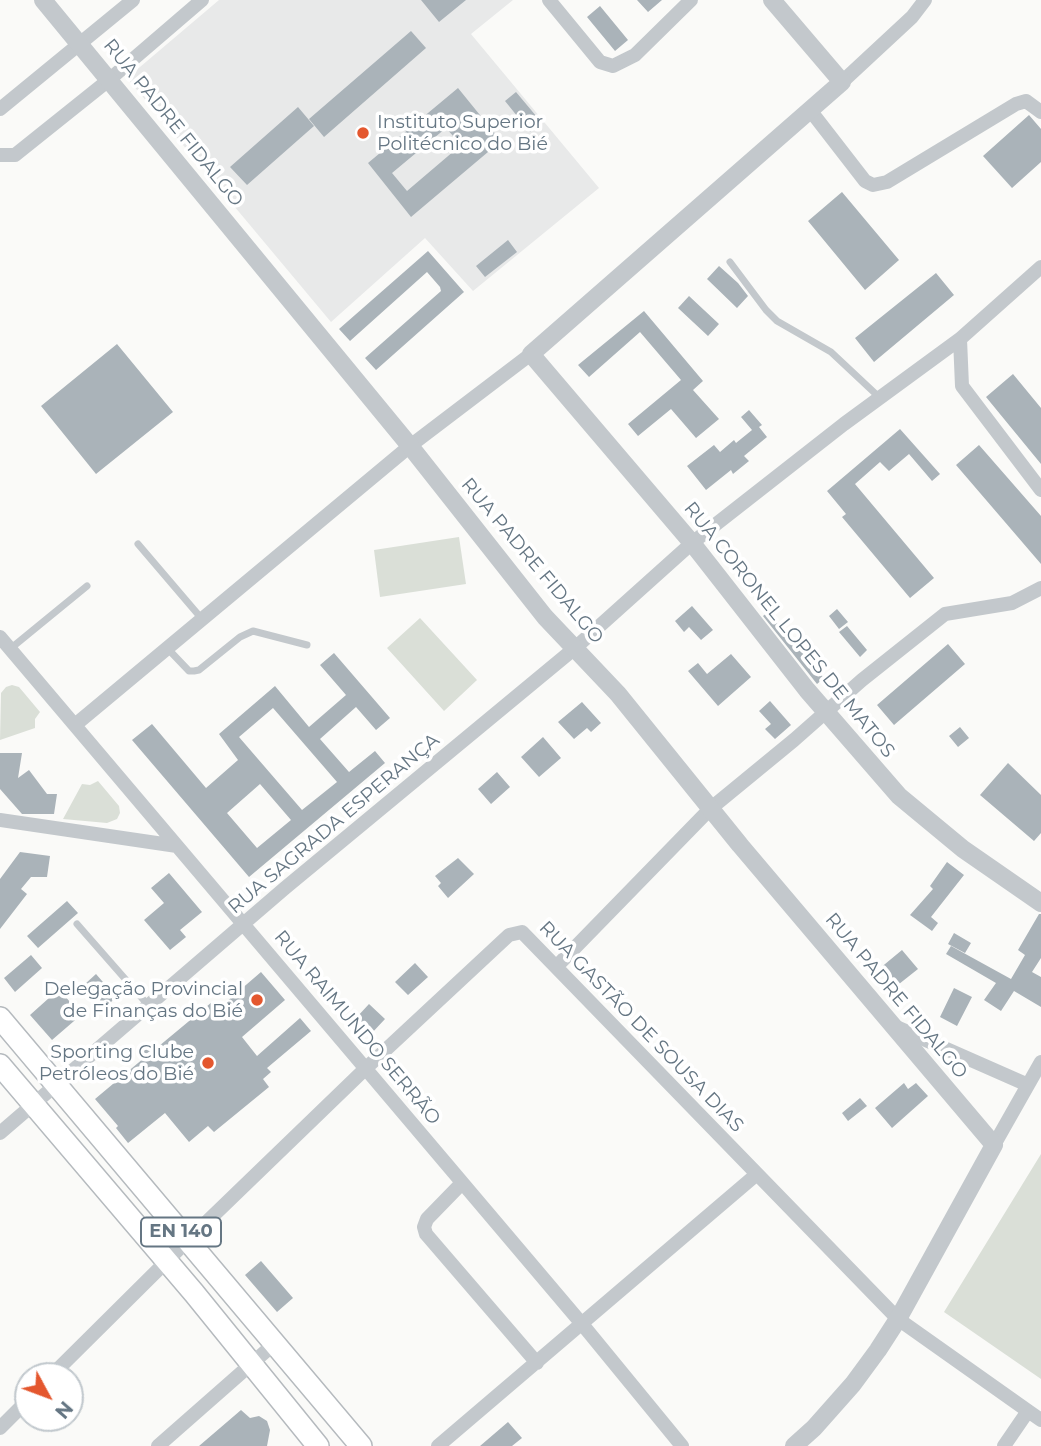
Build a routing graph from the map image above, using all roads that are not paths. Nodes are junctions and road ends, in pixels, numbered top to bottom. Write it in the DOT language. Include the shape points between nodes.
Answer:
graph roads {
  1 [pos="43,0"];
  2 [pos="133,0"];
  3 [pos="202,0"];
  4 [pos="549,0"];
  5 [pos="691,0"];
  6 [pos="772,0"];
  7 [pos="925,0"];
  8 [pos="79,43"];
  9 [pos="110,79"];
  10 [pos="842,82"];
  11 [pos="0,109"];
  12 [pos="810,110"];
  13 [pos="1041,112"];
  14 [pos="0,155"];
  15 [pos="730,262"];
  16 [pos="1041,267"];
  17 [pos="960,338"];
  18 [pos="531,354"];
  19 [pos="879,397"];
  20 [pos="410,446"];
  21 [pos="1041,490"];
  22 [pos="692,543"];
  23 [pos="138,544"];
  24 [pos="87,586"];
  25 [pos="1041,588"];
  26 [pos="202,619"];
  27 [pos="0,637"];
  28 [pos="307,645"];
  29 [pos="575,648"];
  30 [pos="10,649"];
  31 [pos="168,649"];
  32 [pos="826,712"];
  33 [pos="75,725"];
  34 [pos="710,809"];
  35 [pos="0,819"];
  36 [pos="177,846"];
  37 [pos="1041,903"];
  38 [pos="245,924"];
  39 [pos="77,925"];
  40 [pos="557,966"];
  41 [pos="149,1006"];
  42 [pos="0,1018"];
  43 [pos="894,1026"];
  44 [pos="1041,1062"];
  45 [pos="0,1065"];
  46 [pos="365,1070"];
  47 [pos="1028,1085"];
  48 [pos="56,1087"];
  49 [pos="33,1104"];
  50 [pos="0,1133"];
  51 [pos="995,1145"];
  52 [pos="111,1151"];
  53 [pos="89,1168"];
  54 [pos="757,1174"];
  55 [pos="136,1180"];
  56 [pos="462,1183"];
  57 [pos="113,1198"];
  58 [pos="188,1240"];
  59 [pos="166,1261"];
  60 [pos="898,1319"];
  61 [pos="582,1324"];
  62 [pos="274,1344"];
  63 [pos="65,1362"];
  64 [pos="537,1363"];
  65 [pos="253,1364"];
  66 [pos="1028,1411"];
  67 [pos="14,1414"];
  68 [pos="1041,1420"];
  69 [pos="0,1428"];
  70 [pos="158,1446"];
  71 [pos="318,1446"];
  72 [pos="361,1446"];
  73 [pos="439,1446"];
  74 [pos="682,1446"];
  75 [pos="794,1446"];
  76 [pos="1004,1446"];
  1 -- 8 [label="street, RUA PADRE FIDALGO"];
  2 -- 8 [label="street"];
  3 -- 9 [label="street"];
  4 -- 5 [label="street" via="600,62 613,66 635,55"];
  6 -- 10 [label="street"];
  7 -- 10 [label="street"];
  8 -- 9 [label="street, RUA PADRE FIDALGO"];
  8 -- 11 [label="street"];
  9 -- 14 [label="street" via="15,155"];
  9 -- 20 [label="street, RUA PADRE FIDALGO"];
  10 -- 12 [label="street"];
  12 -- 13 [label="street" via="865,181 873,185 1016,104 1026,102"];
  12 -- 18 [label="street"];
  15 -- 19 [label="lane" via="777,321 831,352"];
  16 -- 17 [label="street, RUA SAGRADA ESPERANÇA"];
  17 -- 19 [label="street, RUA SAGRADA ESPERANÇA"];
  17 -- 21 [label="street" via="962,386"];
  18 -- 20 [label="street"];
  18 -- 22 [label="street, RUA CORONEL LOPES DE MATOS"];
  19 -- 22 [label="street, RUA SAGRADA ESPERANÇA"];
  20 -- 26 [label="street"];
  20 -- 29 [label="street, RUA PADRE FIDALGO" via="545,617"];
  22 -- 29 [label="street, RUA SAGRADA ESPERANÇA"];
  22 -- 32 [label="street, RUA CORONEL LOPES DE MATOS"];
  23 -- 26 [label="lane"];
  24 -- 30 [label="lane"];
  25 -- 32 [label="street" via="1012,603 945,614"];
  26 -- 31 [label="street"];
  27 -- 30 [label="street, RUA RAIMUNDO SERRÃO"];
  28 -- 31 [label="lane" via="253,631 194,671"];
  29 -- 34 [label="street, RUA PADRE FIDALGO"];
  29 -- 38 [label="street, RUA SAGRADA ESPERANÇA"];
  30 -- 33 [label="street, RUA RAIMUNDO SERRÃO"];
  31 -- 33 [label="street"];
  32 -- 34 [label="street"];
  32 -- 37 [label="street, RUA CORONEL LOPES DE MATOS" via="899,796 963,849"];
  33 -- 36 [label="street, RUA RAIMUNDO SERRÃO"];
  34 -- 40 [label="street"];
  34 -- 43 [label="street, RUA PADRE FIDALGO"];
  35 -- 36 [label="street"];
  36 -- 38 [label="street, RUA RAIMUNDO SERRÃO"];
  38 -- 41 [label="street, RUA SAGRADA ESPERANÇA"];
  38 -- 46 [label="street, RUA RAIMUNDO SERRÃO"];
  39 -- 41 [label="lane"];
  40 -- 46 [label="street, RUA GASTÃO DE SOUSA DIAS" via="522,932 509,935"];
  40 -- 54 [label="street, RUA GASTÃO DE SOUSA DIAS"];
  41 -- 48 [label="street, RUA SAGRADA ESPERANÇA"];
  42 -- 48 [label="main road, EN 140"];
  43 -- 47 [label="street"];
  43 -- 51 [label="street, RUA PADRE FIDALGO"];
  44 -- 47 [label="street"];
  45 -- 49 [label="main road, EN 140"];
  46 -- 56 [label="street, RUA RAIMUNDO SERRÃO"];
  46 -- 58 [label="street, RUA GASTÃO DE SOUSA DIAS"];
  47 -- 51 [label="street"];
  48 -- 49 [label="street, RUA SAGRADA ESPERANÇA"];
  48 -- 52 [label="main road, EN 140"];
  49 -- 50 [label="street, RUA SAGRADA ESPERANÇA"];
  49 -- 53 [label="main road, EN 140"];
  51 -- 60 [label="street"];
  52 -- 53 [label="main road"];
  52 -- 55 [label="main road, EN 140"];
  53 -- 57 [label="main road, EN 140"];
  54 -- 60 [label="street, RUA GASTÃO DE SOUSA DIAS"];
  54 -- 61 [label="street"];
  55 -- 57 [label="main road"];
  55 -- 58 [label="main road, EN 140"];
  56 -- 61 [label="street, RUA RAIMUNDO SERRÃO"];
  56 -- 64 [label="street" via="427,1219 426,1234"];
  57 -- 59 [label="main road, EN 140"];
  58 -- 59 [label="street, RUA GASTÃO DE SOUSA DIAS"];
  58 -- 62 [label="main road, EN 140"];
  59 -- 63 [label="street, RUA GASTÃO DE SOUSA DIAS"];
  59 -- 65 [label="main road, EN 140"];
  60 -- 66 [label="street, RUA GASTÃO DE SOUSA DIAS"];
  60 -- 75 [label="street" via="853,1384"];
  61 -- 64 [label="street"];
  61 -- 74 [label="street, RUA RAIMUNDO SERRÃO"];
  62 -- 65 [label="street"];
  62 -- 72 [label="main road, EN 140"];
  64 -- 73 [label="street"];
  65 -- 70 [label="street"];
  65 -- 71 [label="main road, EN 140"];
  66 -- 68 [label="street, RUA GASTÃO DE SOUSA DIAS"];
  66 -- 76 [label="street"];
  67 -- 69 [label="street"];
}
